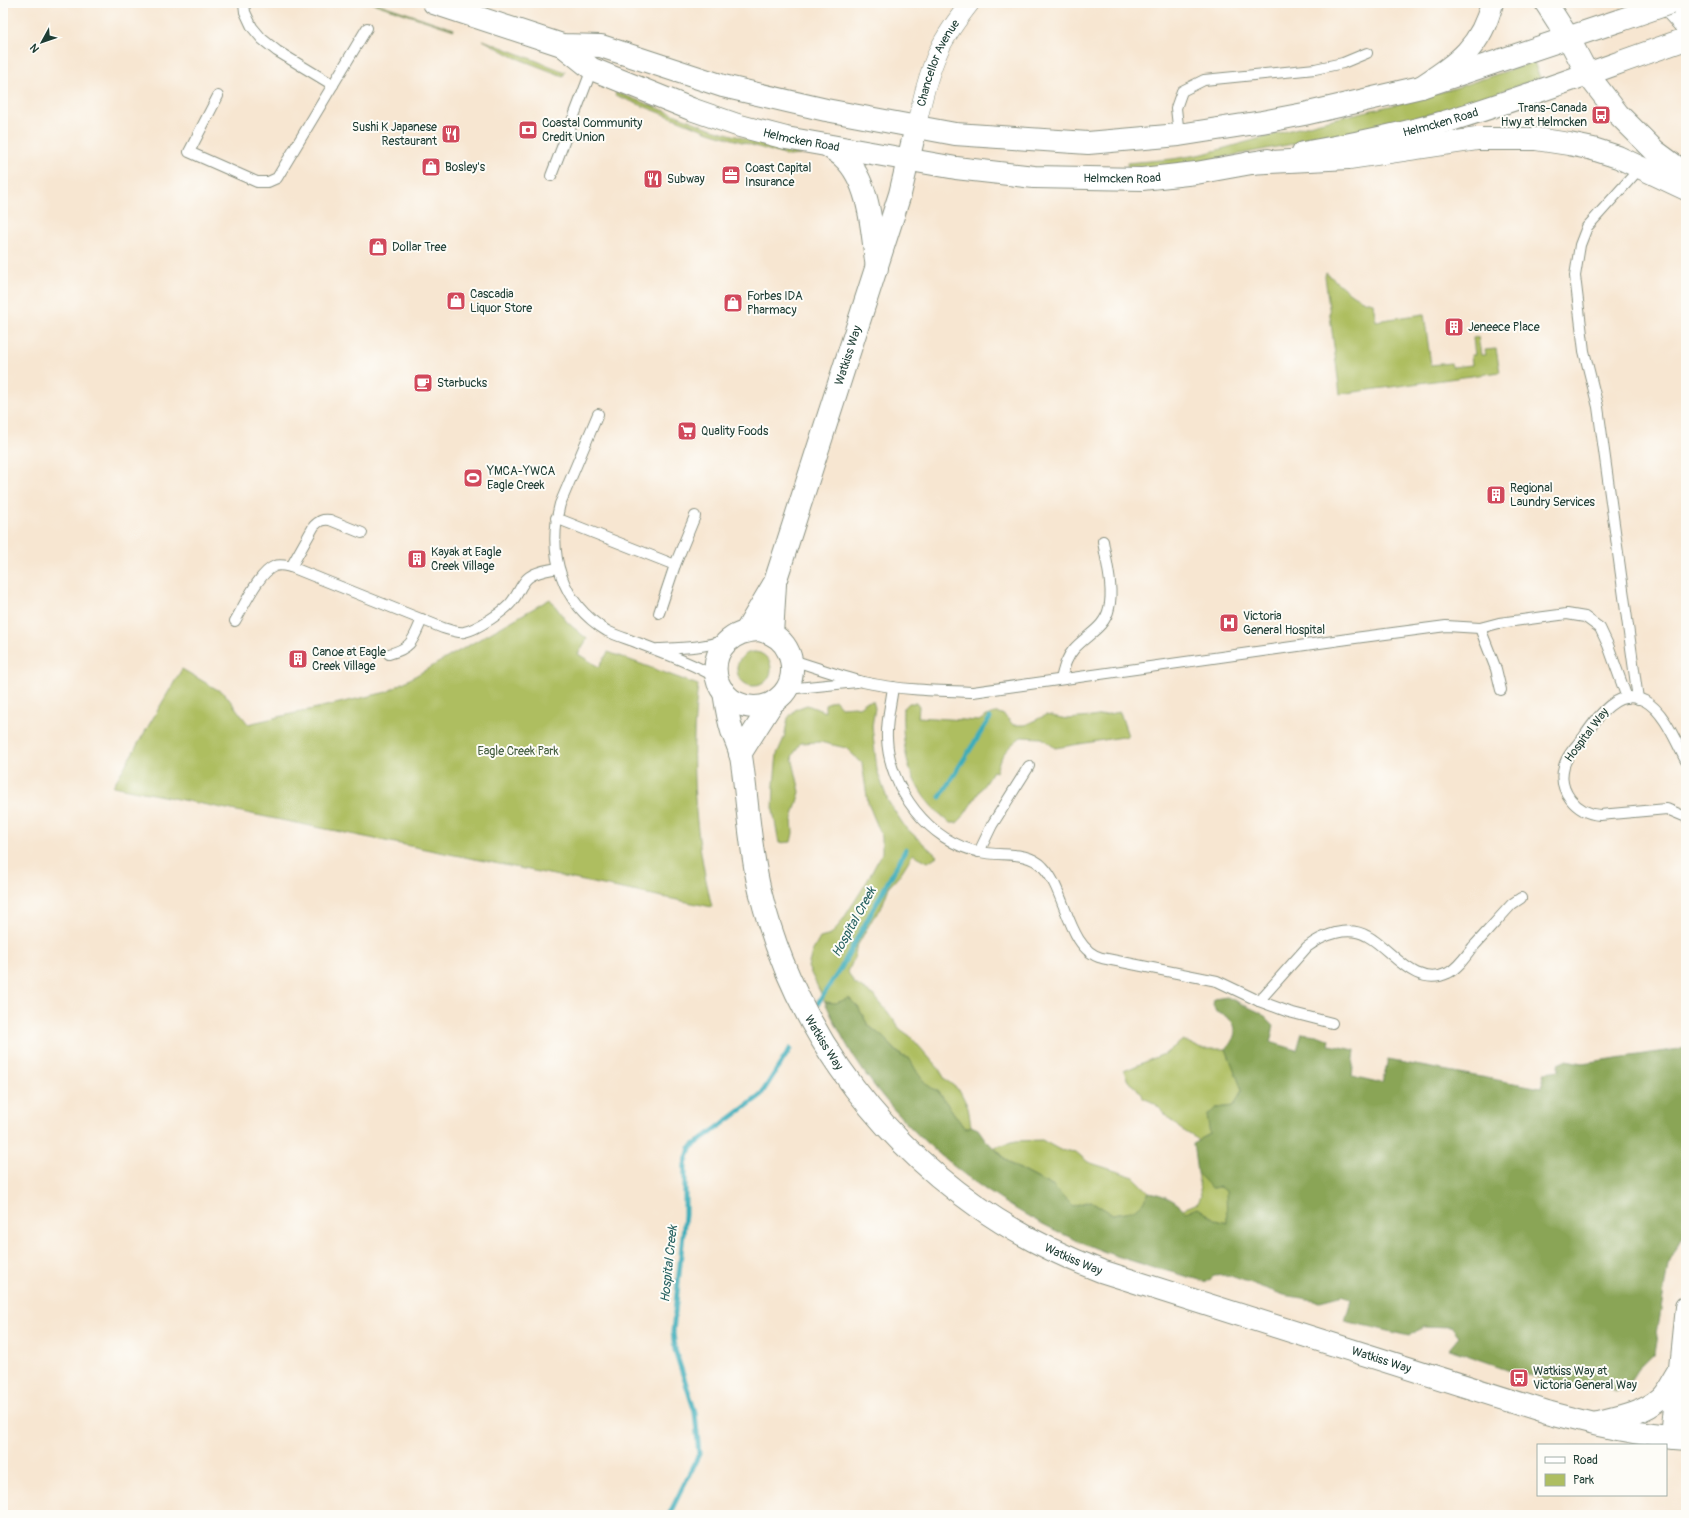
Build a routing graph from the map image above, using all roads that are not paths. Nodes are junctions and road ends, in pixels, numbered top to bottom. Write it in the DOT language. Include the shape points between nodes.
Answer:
graph roads {
  1 [pos="244,3"];
  2 [pos="434,3"];
  3 [pos="970,3"];
  4 [pos="1492,3"];
  5 [pos="1546,3"];
  6 [pos="1666,3"];
  7 [pos="1670,3"];
  8 [pos="1686,25"];
  9 [pos="367,28"];
  10 [pos="1569,39"];
  11 [pos="1686,39"];
  12 [pos="562,45"];
  13 [pos="1367,53"];
  14 [pos="592,69"];
  15 [pos="1588,75"];
  16 [pos="333,85"];
  17 [pos="1421,87"];
  18 [pos="218,96"];
  19 [pos="916,127"];
  20 [pos="1179,135"];
  21 [pos="827,146"];
  22 [pos="908,160"];
  23 [pos="1249,164"];
  24 [pos="1641,167"];
  25 [pos="1686,174"];
  26 [pos="551,176"];
  27 [pos="1686,189"];
  28 [pos="877,268"];
  29 [pos="598,414"];
  30 [pos="695,516"];
  31 [pos="556,518"];
  32 [pos="362,533"];
  33 [pos="1103,541"];
  34 [pos="675,565"];
  35 [pos="291,567"];
  36 [pos="558,568"];
  37 [pos="775,582"];
  38 [pos="659,613"];
  39 [pos="422,619"];
  40 [pos="235,621"];
  41 [pos="1480,628"];
  42 [pos="738,634"];
  43 [pos="772,634"];
  44 [pos="654,649"];
  45 [pos="389,654"];
  46 [pos="792,660"];
  47 [pos="1061,679"];
  48 [pos="863,682"];
  49 [pos="720,685"];
  50 [pos="893,687"];
  51 [pos="787,689"];
  52 [pos="1501,690"];
  53 [pos="1627,698"];
  54 [pos="1638,699"];
  55 [pos="771,705"];
  56 [pos="740,754"];
  57 [pos="1686,760"];
  58 [pos="1029,766"];
  59 [pos="1686,817"];
  60 [pos="979,852"];
  61 [pos="1522,898"];
  62 [pos="1259,1001"];
  63 [pos="1332,1023"];
  64 [pos="1686,1307"];
  65 [pos="1683,1377"];
  66 [pos="1592,1424"];
  67 [pos="1680,1437"];
  1 -- 16 [label="lane" via="252,27 262,40"];
  2 -- 12 [label="main road, Helmcken Road"];
  3 -- 19 [label="street, Chancellor Avenue" via="950,29 939,49"];
  4 -- 17 [label="main road" via="1482,32 1472,48 1457,63"];
  5 -- 10 [label="main road"];
  6 -- 8 [label="main road"];
  7 -- 10 [label="main road, Helmcken Road, bridge"];
  9 -- 16 [label="lane"];
  10 -- 15 [label="main road"];
  10 -- 17 [label="main road, Helmcken Road"];
  11 -- 15 [label="main road, Helmcken Road"];
  12 -- 14 [label="main road, Helmcken Road"];
  12 -- 19 [label="main road, Helmcken Road" via="601,46 723,86 826,110"];
  13 -- 20 [label="lane" via="1343,63 1315,69 1204,80 1182,91 1176,108"];
  14 -- 21 [label="main road, Helmcken Road" via="740,126"];
  14 -- 26 [label="lane"];
  15 -- 23 [label="main road, Helmcken Road" via="1450,120 1363,142"];
  15 -- 25 [label="main road" via="1635,132"];
  16 -- 18 [label="lane" via="278,178 268,182 257,182 189,152"];
  17 -- 20 [label="main road, Helmcken Road" via="1304,114"];
  19 -- 20 [label="main road, Helmcken Road" via="955,134 1088,143"];
  19 -- 22 [label="main road, Watkiss Way"];
  21 -- 22 [label="main road, Helmcken Road"];
  21 -- 28 [label="main road" via="843,156 852,166 861,184 869,212"];
  22 -- 23 [label="main road, Helmcken Road" via="1034,177 1087,179 1166,177"];
  22 -- 28 [label="main road, Watkiss Way"];
  23 -- 24 [label="main road" via="1349,158 1477,139 1536,139 1593,149"];
  24 -- 27 [label="main road"];
  24 -- 54 [label="lane" via="1587,228 1580,245 1575,276 1584,351 1598,407"];
  28 -- 37 [label="main road, Watkiss Way"];
  29 -- 31 [label="lane"];
  30 -- 34 [label="lane"];
  31 -- 34 [label="lane"];
  31 -- 36 [label="lane" via="554,539"];
  32 -- 35 [label="lane" via="330,520 319,521"];
  33 -- 47 [label="lane" via="1110,591 1109,609 1101,625 1070,654"];
  34 -- 38 [label="lane"];
  35 -- 39 [label="lane"];
  35 -- 40 [label="lane" via="275,566 262,576"];
  36 -- 39 [label="lane" via="531,575 508,607 470,630 456,632"];
  36 -- 44 [label="lane" via="576,602 597,623 621,637"];
  37 -- 42 [label="main road, Watkiss Way"];
  37 -- 43 [label="main road, Watkiss Way"];
  39 -- 45 [label="lane" via="407,647"];
  41 -- 47 [label="lane" via="1446,626 1349,634 1161,660"];
  41 -- 52 [label="lane" via="1496,669"];
  41 -- 53 [label="lane" via="1567,614 1585,617 1605,636"];
  42 -- 43 [label="main road" via="759,630"];
  42 -- 44 [label="lane" via="712,645"];
  42 -- 49 [label="main road" via="720,649 716,663"];
  43 -- 46 [label="main road" via="784,645"];
  44 -- 49 [label="lane" via="693,665"];
  46 -- 48 [label="lane"];
  46 -- 51 [label="main road" via="792,675"];
  47 -- 50 [label="lane" via="973,692"];
  48 -- 50 [label="lane"];
  48 -- 51 [label="lane"];
  49 -- 55 [label="main road" via="734,702 745,706"];
  49 -- 56 [label="main road, Watkiss Way"];
  50 -- 60 [label="lane" via="887,738 892,768 906,797 938,834"];
  51 -- 55 [label="main road"];
  53 -- 54 [label="lane"];
  53 -- 59 [label="lane, Hospital Way" via="1617,701 1604,711 1568,758 1564,767 1564,784 1568,796 1586,812 1593,814 1667,809"];
  54 -- 57 [label="lane" via="1650,705 1662,718"];
  55 -- 56 [label="main road"];
  56 -- 66 [label="main road, Watkiss Way" via="760,891 776,943 798,997 827,1049 862,1098 898,1139 950,1186 1031,1240 1101,1271 1482,1392"];
  58 -- 60 [label="lane" via="992,825"];
  60 -- 62 [label="lane" via="1025,855 1036,860 1052,878 1079,940 1097,957 1217,981"];
  61 -- 62 [label="lane" via="1512,904 1456,967 1440,976 1431,977 1414,972 1367,936 1356,932 1337,933 1316,940 1307,947"];
  62 -- 63 [label="lane"];
  64 -- 65 [label="main road"];
  65 -- 66 [label="main road" via="1661,1398 1642,1410"];
  65 -- 67 [label="main road"];
  66 -- 67 [label="main road, Watkiss Way" via="1637,1433"];
}
